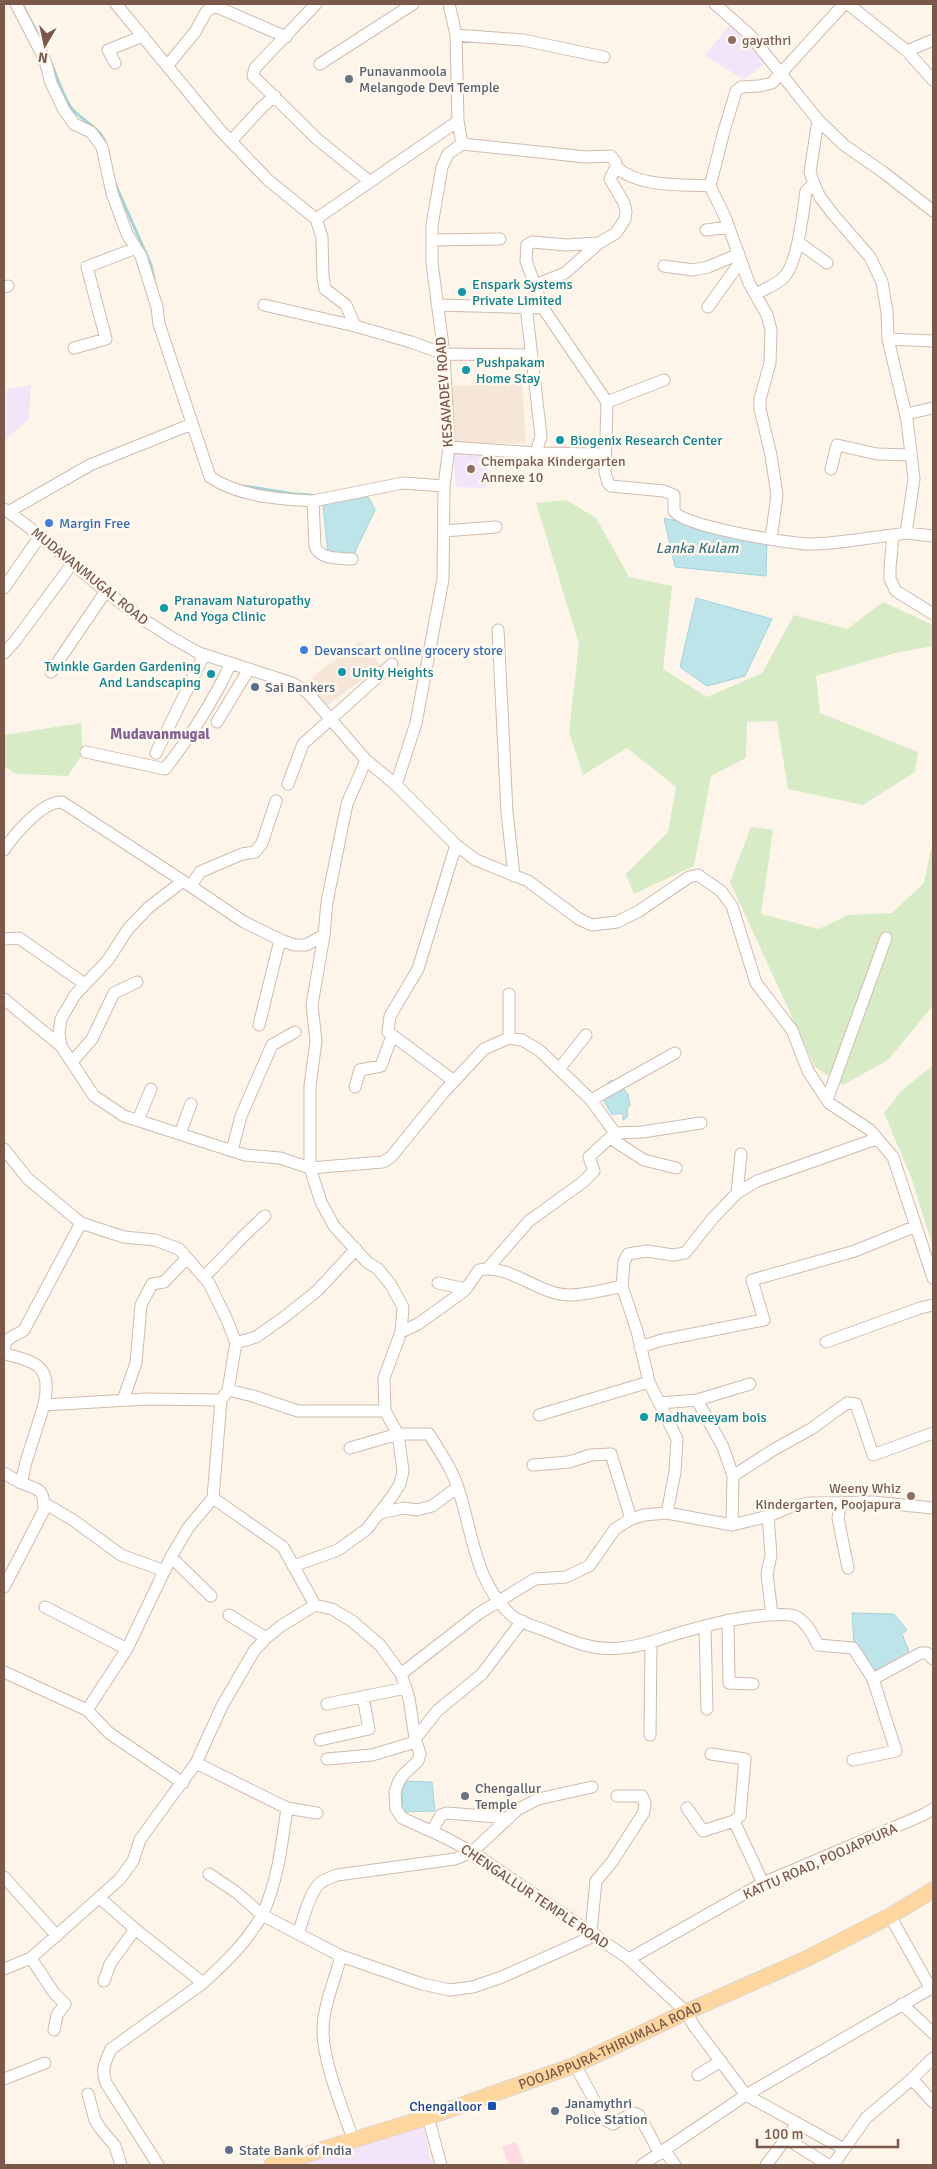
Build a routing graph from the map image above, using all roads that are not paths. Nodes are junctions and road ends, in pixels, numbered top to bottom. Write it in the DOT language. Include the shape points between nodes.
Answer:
graph roads {
  1 [pos="16,4"];
  2 [pos="116,4"];
  3 [pos="316,4"];
  4 [pos="414,4"];
  5 [pos="449,4"];
  6 [pos="714,4"];
  7 [pos="844,4"];
  8 [pos="848,4"];
  9 [pos="214,5"];
  10 [pos="456,35"];
  11 [pos="143,36"];
  12 [pos="286,37"];
  13 [pos="933,40"];
  14 [pos="907,50"];
  15 [pos="604,57"];
  16 [pos="115,63"];
  17 [pos="320,64"];
  18 [pos="167,66"];
  19 [pos="781,72"];
  20 [pos="933,80"];
  21 [pos="275,96"];
  22 [pos="818,120"];
  23 [pos="458,121"];
  24 [pos="231,141"];
  25 [pos="462,144"];
  26 [pos="616,167"];
  27 [pos="369,181"];
  28 [pos="814,184"];
  29 [pos="710,186"];
  30 [pos="933,211"];
  31 [pos="316,219"];
  32 [pos="729,227"];
  33 [pos="706,230"];
  34 [pos="500,239"];
  35 [pos="432,240"];
  36 [pos="798,242"];
  37 [pos="599,243"];
  38 [pos="136,248"];
  39 [pos="740,258"];
  40 [pos="827,263"];
  41 [pos="664,266"];
  42 [pos="535,285"];
  43 [pos="756,294"];
  44 [pos="264,305"];
  45 [pos="437,305"];
  46 [pos="526,306"];
  47 [pos="708,307"];
  48 [pos="543,308"];
  49 [pos="355,326"];
  50 [pos="888,339"];
  51 [pos="933,341"];
  52 [pos="74,348"];
  53 [pos="444,354"];
  54 [pos="531,355"];
  55 [pos="664,380"];
  56 [pos="607,402"];
  57 [pos="933,408"];
  58 [pos="906,414"];
  59 [pos="192,424"];
  60 [pos="449,447"];
  61 [pos="536,453"];
  62 [pos="605,454"];
  63 [pos="911,455"];
  64 [pos="831,469"];
  65 [pos="444,486"];
  66 [pos="313,501"];
  67 [pos="6,511"];
  68 [pos="496,527"];
  69 [pos="444,531"];
  70 [pos="906,532"];
  71 [pos="893,535"];
  72 [pos="40,536"];
  73 [pos="933,536"];
  74 [pos="771,539"];
  75 [pos="352,559"];
  76 [pos="72,564"];
  77 [pos="4,588"];
  78 [pos="106,591"];
  79 [pos="933,614"];
  80 [pos="498,630"];
  81 [pos="4,653"];
  82 [pos="204,655"];
  83 [pos="231,664"];
  84 [pos="392,664"];
  85 [pos="249,669"];
  86 [pos="51,672"];
  87 [pos="330,718"];
  88 [pos="217,722"];
  89 [pos="86,752"];
  90 [pos="156,753"];
  91 [pos="366,760"];
  92 [pos="288,784"];
  93 [pos="396,785"];
  94 [pos="276,801"];
  95 [pos="6,841"];
  96 [pos="456,845"];
  97 [pos="514,876"];
  98 [pos="187,884"];
  99 [pos="324,935"];
  100 [pos="886,938"];
  101 [pos="4,939"];
  102 [pos="280,940"];
  103 [pos="137,982"];
  104 [pos="85,984"];
  105 [pos="509,994"];
  106 [pos="4,999"];
  107 [pos="259,1025"];
  108 [pos="295,1032"];
  109 [pos="586,1035"];
  110 [pos="392,1036"];
  111 [pos="509,1038"];
  112 [pos="61,1046"];
  113 [pos="675,1053"];
  114 [pos="72,1062"];
  115 [pos="559,1069"];
  116 [pos="454,1081"];
  117 [pos="355,1087"];
  118 [pos="151,1089"];
  119 [pos="591,1100"];
  120 [pos="827,1100"];
  121 [pos="191,1104"];
  122 [pos="138,1120"];
  123 [pos="700,1122"];
  124 [pos="180,1134"];
  125 [pos="612,1135"];
  126 [pos="876,1139"];
  127 [pos="4,1149"];
  128 [pos="232,1151"];
  129 [pos="741,1154"];
  130 [pos="310,1168"];
  131 [pos="676,1168"];
  132 [pos="738,1193"];
  133 [pos="264,1216"];
  134 [pos="80,1223"];
  135 [pos="916,1226"];
  136 [pos="356,1249"];
  137 [pos="187,1258"];
  138 [pos="488,1268"];
  139 [pos="204,1277"];
  140 [pos="933,1278"];
  141 [pos="438,1283"];
  142 [pos="622,1286"];
  143 [pos="466,1289"];
  144 [pos="933,1305"];
  145 [pos="400,1332"];
  146 [pos="8,1333"];
  147 [pos="826,1342"];
  148 [pos="236,1343"];
  149 [pos="640,1347"];
  150 [pos="649,1382"];
  151 [pos="750,1384"];
  152 [pos="228,1390"];
  153 [pos="123,1400"];
  154 [pos="221,1400"];
  155 [pos="697,1400"];
  156 [pos="660,1403"];
  157 [pos="44,1405"];
  158 [pos="385,1411"];
  159 [pos="538,1415"];
  160 [pos="933,1433"];
  161 [pos="398,1434"];
  162 [pos="350,1448"];
  163 [pos="533,1465"];
  164 [pos="4,1473"];
  165 [pos="733,1476"];
  166 [pos="21,1483"];
  167 [pos="458,1487"];
  168 [pos="213,1498"];
  169 [pos="841,1502"];
  170 [pos="44,1503"];
  171 [pos="933,1508"];
  172 [pos="379,1513"];
  173 [pos="667,1513"];
  174 [pos="768,1516"];
  175 [pos="631,1519"];
  176 [pos="732,1525"];
  177 [pos="171,1557"];
  178 [pos="293,1566"];
  179 [pos="848,1568"];
  180 [pos="165,1571"];
  181 [pos="4,1587"];
  182 [pos="211,1596"];
  183 [pos="498,1602"];
  184 [pos="315,1606"];
  185 [pos="45,1607"];
  186 [pos="229,1615"];
  187 [pos="772,1615"];
  188 [pos="728,1620"];
  189 [pos="522,1621"];
  190 [pos="705,1626"];
  191 [pos="266,1638"];
  192 [pos="650,1644"];
  193 [pos="127,1649"];
  194 [pos="933,1659"];
  195 [pos="4,1672"];
  196 [pos="401,1674"];
  197 [pos="873,1679"];
  198 [pos="753,1684"];
  199 [pos="406,1688"];
  200 [pos="363,1697"];
  201 [pos="327,1704"];
  202 [pos="707,1709"];
  203 [pos="87,1710"];
  204 [pos="650,1735"];
  205 [pos="415,1738"];
  206 [pos="320,1740"];
  207 [pos="711,1754"];
  208 [pos="327,1760"];
  209 [pos="853,1760"];
  210 [pos="196,1763"];
  211 [pos="183,1783"];
  212 [pos="592,1787"];
  213 [pos="617,1796"];
  214 [pos="287,1808"];
  215 [pos="687,1808"];
  216 [pos="933,1809"];
  217 [pos="317,1813"];
  218 [pos="509,1818"];
  219 [pos="734,1821"];
  220 [pos="432,1831"];
  221 [pos="472,1852"];
  222 [pos="209,1874"];
  223 [pos="4,1877"];
  224 [pos="763,1883"];
  225 [pos="933,1890"];
  226 [pos="100,1898"];
  227 [pos="262,1915"];
  228 [pos="890,1916"];
  229 [pos="135,1929"];
  230 [pos="298,1934"];
  231 [pos="594,1934"];
  232 [pos="57,1936"];
  233 [pos="341,1956"];
  234 [pos="31,1958"];
  235 [pos="629,1959"];
  236 [pos="5,1967"];
  237 [pos="104,1981"];
  238 [pos="203,1983"];
  239 [pos="932,1988"];
  240 [pos="902,2004"];
  241 [pos="686,2012"];
  242 [pos="54,2030"];
  243 [pos="933,2033"];
  244 [pos="933,2058"];
  245 [pos="722,2061"];
  246 [pos="45,2063"];
  247 [pos="575,2064"];
  248 [pos="698,2075"];
  249 [pos="4,2079"];
  250 [pos="912,2079"];
  251 [pos="88,2094"];
  252 [pos="746,2095"];
  253 [pos="933,2102"];
  254 [pos="428,2117"];
  255 [pos="797,2124"];
  256 [pos="787,2139"];
  257 [pos="353,2140"];
  258 [pos="844,2149"];
  259 [pos="662,2152"];
  260 [pos="121,2165"];
  261 [pos="158,2165"];
  262 [pos="272,2165"];
  263 [pos="441,2165"];
  264 [pos="642,2165"];
  265 [pos="675,2165"];
  266 [pos="766,2165"];
  267 [pos="828,2165"];
  268 [pos="833,2165"];
  1 -- 38 [label="street" via="45,60 51,83 64,110 74,124 91,132 102,147 112,193 126,234"];
  2 -- 11 [label="street"];
  3 -- 12 [label="street"];
  4 -- 17 [label="street"];
  5 -- 10 [label="street"];
  6 -- 19 [label="street" via="750,35"];
  7 -- 19 [label="street"];
  8 -- 14 [label="street"];
  9 -- 12 [label="street"];
  9 -- 18 [label="street"];
  10 -- 15 [label="street" via="523,40"];
  10 -- 23 [label="street"];
  11 -- 16 [label="street" via="108,50"];
  11 -- 18 [label="street"];
  12 -- 21 [label="street" via="255,68 253,76"];
  13 -- 14 [label="street"];
  14 -- 20 [label="street"];
  18 -- 24 [label="street"];
  19 -- 22 [label="street"];
  19 -- 29 [label="street" via="772,83 741,87 736,91"];
  21 -- 24 [label="street"];
  21 -- 27 [label="street" via="318,139"];
  22 -- 28 [label="street" via="810,172"];
  22 -- 30 [label="street" via="844,145"];
  23 -- 25 [label="street"];
  23 -- 27 [label="street"];
  24 -- 31 [label="street" via="268,180"];
  25 -- 26 [label="street" via="586,157 611,156"];
  25 -- 35 [label="street, KESAVADEV ROAD" via="448,154 442,167"];
  26 -- 29 [label="street" via="633,178 654,183"];
  26 -- 37 [label="street" via="610,179 624,203 625,219 616,233"];
  27 -- 31 [label="street"];
  28 -- 36 [label="street" via="806,191"];
  28 -- 50 [label="street" via="832,213 870,257 882,282"];
  29 -- 32 [label="street"];
  31 -- 49 [label="street" via="322,237 325,289 346,305"];
  32 -- 33 [label="street"];
  32 -- 39 [label="street"];
  34 -- 35 [label="street"];
  35 -- 45 [label="street, KESAVADEV ROAD"];
  36 -- 40 [label="street"];
  36 -- 43 [label="street" via="792,265 784,278"];
  37 -- 42 [label="street" via="565,272"];
  37 -- 42 [label="street" via="566,245 542,242 527,245 526,261"];
  38 -- 52 [label="street" via="87,267 106,339"];
  38 -- 59 [label="street"];
  39 -- 41 [label="street" via="693,270"];
  39 -- 43 [label="street"];
  39 -- 47 [label="street"];
  42 -- 48 [label="street"];
  43 -- 74 [label="street" via="771,330 770,363 760,409 777,495"];
  44 -- 49 [label="street"];
  45 -- 46 [label="street"];
  45 -- 53 [label="street, KESAVADEV ROAD"];
  46 -- 48 [label="street"];
  46 -- 54 [label="street"];
  48 -- 56 [label="street"];
  49 -- 53 [label="street"];
  50 -- 51 [label="street"];
  50 -- 58 [label="street"];
  53 -- 54 [label="street"];
  53 -- 60 [label="street, KESAVADEV ROAD"];
  54 -- 61 [label="street" via="541,436"];
  55 -- 56 [label="street"];
  56 -- 62 [label="street"];
  57 -- 58 [label="street"];
  58 -- 63 [label="street"];
  59 -- 66 [label="street" via="210,477 267,497"];
  59 -- 67 [label="street" via="90,465"];
  60 -- 61 [label="street"];
  60 -- 65 [label="street, KESAVADEV ROAD"];
  61 -- 62 [label="street"];
  62 -- 74 [label="street" via="606,480 611,486 664,491 674,495 674,512 679,518"];
  63 -- 64 [label="street" via="877,454 837,445"];
  63 -- 70 [label="street" via="914,479"];
  65 -- 66 [label="street" via="403,483"];
  65 -- 69 [label="street, KESAVADEV ROAD"];
  66 -- 75 [label="street" via="318,552 324,556"];
  67 -- 72 [label="street, MUDAVANMUGAL ROAD"];
  68 -- 69 [label="street"];
  69 -- 93 [label="street, KESAVADEV ROAD" via="443,579 416,723"];
  70 -- 71 [label="street"];
  70 -- 73 [label="street"];
  71 -- 74 [label="street" via="810,544"];
  71 -- 79 [label="street" via="890,579 896,592"];
  72 -- 76 [label="street, MUDAVANMUGAL ROAD"];
  72 -- 77 [label="street"];
  76 -- 78 [label="street, MUDAVANMUGAL ROAD"];
  76 -- 81 [label="street"];
  78 -- 82 [label="street, MUDAVANMUGAL ROAD" via="153,626"];
  78 -- 86 [label="street"];
  80 -- 97 [label="street" via="507,812"];
  82 -- 83 [label="street, MUDAVANMUGAL ROAD"];
  82 -- 90 [label="street"];
  83 -- 85 [label="street, MUDAVANMUGAL ROAD"];
  83 -- 89 [label="street" via="190,738 165,769"];
  84 -- 87 [label="street"];
  85 -- 87 [label="street, MUDAVANMUGAL ROAD" via="292,683 307,692"];
  85 -- 88 [label="street"];
  87 -- 91 [label="street, MUDAVANMUGAL ROAD"];
  87 -- 92 [label="street" via="303,744"];
  91 -- 93 [label="street, MUDAVANMUGAL ROAD"];
  91 -- 99 [label="street" via="348,804 327,902"];
  93 -- 96 [label="street, MUDAVANMUGAL ROAD"];
  94 -- 98 [label="street" via="262,843 255,852 242,854 200,872"];
  95 -- 98 [label="street" via="42,809 62,802"];
  96 -- 97 [label="street, MUDAVANMUGAL ROAD" via="476,860"];
  96 -- 110 [label="street" via="418,969 390,1016 388,1032"];
  97 -- 120 [label="street, MUDAVANMUGAL ROAD" via="528,881 592,925 617,922 689,877 698,875 711,882 732,906 756,983 792,1030 808,1071"];
  98 -- 102 [label="street" via="244,922"];
  98 -- 104 [label="street" via="148,908"];
  99 -- 102 [label="street" via="306,944 294,945"];
  99 -- 130 [label="street" via="312,1004 316,1041 310,1086"];
  100 -- 120 [label="street"];
  101 -- 104 [label="street" via="19,938"];
  102 -- 107 [label="street"];
  103 -- 114 [label="street" via="114,993 92,1039"];
  104 -- 112 [label="street" via="60,1019"];
  105 -- 111 [label="street"];
  106 -- 112 [label="street"];
  108 -- 128 [label="street" via="272,1045 241,1116"];
  109 -- 115 [label="street"];
  110 -- 116 [label="street"];
  110 -- 117 [label="street" via="381,1066 360,1070"];
  111 -- 115 [label="street" via="522,1040 539,1050"];
  111 -- 116 [label="street" via="484,1049"];
  112 -- 114 [label="street"];
  113 -- 119 [label="street"];
  114 -- 122 [label="street" via="94,1096 124,1116"];
  115 -- 119 [label="street"];
  116 -- 130 [label="street" via="391,1157 383,1162"];
  118 -- 122 [label="street"];
  119 -- 125 [label="street"];
  120 -- 126 [label="street" via="870,1130"];
  121 -- 124 [label="street"];
  122 -- 124 [label="street"];
  123 -- 125 [label="street"];
  124 -- 128 [label="street"];
  125 -- 131 [label="street" via="644,1160"];
  125 -- 138 [label="street" via="589,1157 594,1171 530,1221"];
  126 -- 132 [label="street" via="757,1181"];
  126 -- 135 [label="street" via="894,1157"];
  127 -- 134 [label="street" via="28,1178"];
  128 -- 130 [label="street" via="280,1158"];
  129 -- 132 [label="street"];
  130 -- 136 [label="street" via="334,1226"];
  132 -- 142 [label="street" via="685,1253 673,1255 647,1251 628,1254"];
  133 -- 139 [label="street"];
  134 -- 137 [label="street" via="124,1237 155,1240 178,1249"];
  134 -- 146 [label="street" via="24,1330"];
  135 -- 140 [label="street"];
  135 -- 149 [label="street" via="856,1251 752,1280 764,1320"];
  136 -- 145 [label="street" via="382,1274 403,1307"];
  136 -- 148 [label="street" via="317,1291 283,1318 256,1337"];
  137 -- 139 [label="street"];
  137 -- 153 [label="street" via="164,1282 152,1284 141,1305 136,1363"];
  138 -- 142 [label="street" via="567,1295"];
  138 -- 143 [label="street" via="479,1270"];
  139 -- 148 [label="street" via="228,1320"];
  141 -- 143 [label="street"];
  142 -- 149 [label="street"];
  143 -- 145 [label="street" via="418,1324"];
  144 -- 147 [label="street"];
  145 -- 158 [label="street" via="384,1378"];
  146 -- 157 [label="street" via="6,1354 39,1366 45,1374 48,1384"];
  148 -- 152 [label="street"];
  149 -- 150 [label="street"];
  150 -- 156 [label="street"];
  150 -- 159 [label="street"];
  151 -- 155 [label="street"];
  152 -- 154 [label="street"];
  152 -- 158 [label="street" via="298,1411"];
  153 -- 154 [label="street"];
  153 -- 157 [label="street"];
  154 -- 168 [label="street"];
  155 -- 156 [label="street"];
  155 -- 165 [label="street" via="723,1447"];
  156 -- 173 [label="street" via="677,1439"];
  157 -- 166 [label="street"];
  158 -- 161 [label="street"];
  160 -- 165 [label="street" via="873,1455 860,1411 856,1404 847,1403 812,1429"];
  161 -- 162 [label="street"];
  161 -- 167 [label="street" via="429,1434"];
  161 -- 172 [label="street" via="403,1462 400,1484"];
  163 -- 175 [label="street" via="611,1454"];
  164 -- 166 [label="street"];
  165 -- 176 [label="street"];
  166 -- 170 [label="street" via="36,1487 42,1493"];
  167 -- 172 [label="street" via="432,1506"];
  167 -- 183 [label="street" via="487,1587"];
  168 -- 177 [label="street" via="188,1528"];
  168 -- 178 [label="street" via="284,1547"];
  169 -- 171 [label="street"];
  169 -- 174 [label="street" via="790,1506"];
  169 -- 179 [label="street" via="838,1518"];
  170 -- 180 [label="street" via="121,1555"];
  170 -- 181 [label="street" via="44,1510"];
  172 -- 178 [label="street" via="367,1529 338,1550"];
  173 -- 175 [label="street"];
  173 -- 176 [label="street"];
  174 -- 176 [label="street"];
  174 -- 187 [label="street" via="770,1555 767,1574"];
  175 -- 183 [label="street" via="615,1529 589,1566 566,1577 535,1579"];
  177 -- 180 [label="street"];
  177 -- 182 [label="street"];
  178 -- 184 [label="street"];
  180 -- 193 [label="street"];
  183 -- 189 [label="street"];
  183 -- 196 [label="street"];
  184 -- 191 [label="street"];
  184 -- 196 [label="street" via="332,1609 352,1621 380,1644"];
  185 -- 193 [label="street"];
  186 -- 191 [label="street"];
  187 -- 188 [label="street" via="740,1616"];
  187 -- 197 [label="street" via="784,1614 799,1619 809,1627 818,1645 853,1648"];
  188 -- 190 [label="street"];
  188 -- 198 [label="street" via="729,1683"];
  189 -- 192 [label="street" via="596,1648"];
  189 -- 205 [label="street" via="482,1674 437,1711"];
  190 -- 192 [label="street"];
  190 -- 202 [label="street"];
  191 -- 210 [label="street" via="241,1672"];
  192 -- 204 [label="street"];
  193 -- 203 [label="street"];
  194 -- 197 [label="street" via="927,1653 921,1653"];
  195 -- 203 [label="street"];
  196 -- 199 [label="street"];
  197 -- 209 [label="street" via="896,1751"];
  199 -- 200 [label="street"];
  199 -- 205 [label="street"];
  200 -- 201 [label="street"];
  200 -- 206 [label="street" via="370,1729"];
  203 -- 211 [label="street" via="109,1733"];
  205 -- 208 [label="street" via="412,1743 372,1755"];
  205 -- 220 [label="street, CHENGALLUR TEMPLE ROAD" via="420,1754 418,1761 398,1783 396,1809 402,1818"];
  207 -- 219 [label="street" via="745,1759 740,1816"];
  210 -- 211 [label="street"];
  210 -- 214 [label="street"];
  211 -- 226 [label="street" via="140,1840 133,1861"];
  212 -- 218 [label="street" via="538,1799"];
  213 -- 231 [label="street" via="642,1796 644,1812 596,1881"];
  214 -- 217 [label="street"];
  214 -- 227 [label="street" via="276,1871"];
  215 -- 219 [label="street" via="703,1831"];
  216 -- 224 [label="street, KATTU ROAD, POOJAPPURA"];
  218 -- 220 [label="street" via="447,1813 441,1815"];
  218 -- 221 [label="street"];
  219 -- 224 [label="street"];
  220 -- 221 [label="street, CHENGALLUR TEMPLE ROAD"];
  221 -- 230 [label="street" via="455,1859 327,1879 319,1884 309,1902"];
  221 -- 231 [label="street, CHENGALLUR TEMPLE ROAD"];
  222 -- 227 [label="street"];
  223 -- 232 [label="street"];
  224 -- 235 [label="street, KATTU ROAD, POOJAPPURA"];
  225 -- 228 [label="main road, POOJAPPURA-THIRUMALA ROAD"];
  226 -- 229 [label="street"];
  226 -- 232 [label="street"];
  227 -- 230 [label="street"];
  227 -- 238 [label="street" via="234,1954"];
  228 -- 239 [label="street"];
  228 -- 241 [label="main road, POOJAPPURA-THIRUMALA ROAD" via="806,1959"];
  229 -- 237 [label="street" via="110,1964"];
  229 -- 238 [label="street"];
  230 -- 233 [label="street"];
  231 -- 233 [label="street" via="502,1977 473,1987 450,1990 422,1984"];
  231 -- 235 [label="street, CHENGALLUR TEMPLE ROAD"];
  232 -- 234 [label="street"];
  233 -- 257 [label="street" via="323,2033 331,2073"];
  234 -- 236 [label="street"];
  234 -- 242 [label="street" via="65,2004 57,2015"];
  235 -- 241 [label="street, CHENGALLUR TEMPLE ROAD"];
  238 -- 261 [label="street" via="111,2049 105,2061 102,2074 106,2083"];
  239 -- 240 [label="street"];
  240 -- 243 [label="street"];
  240 -- 252 [label="street"];
  241 -- 245 [label="street, CHENGALLUR TEMPLE ROAD"];
  241 -- 247 [label="main road, POOJAPPURA-THIRUMALA ROAD"];
  244 -- 250 [label="street"];
  245 -- 248 [label="street"];
  245 -- 252 [label="street, CHENGALLUR TEMPLE ROAD"];
  246 -- 249 [label="street"];
  247 -- 254 [label="main road, POOJAPPURA-THIRUMALA ROAD"];
  247 -- 259 [label="street" via="605,2120 613,2124 633,2113 639,2115"];
  250 -- 253 [label="street"];
  250 -- 258 [label="street" via="866,2118"];
  251 -- 260 [label="street" via="95,2120 115,2146"];
  252 -- 255 [label="street"];
  252 -- 259 [label="street"];
  254 -- 257 [label="main road, POOJAPPURA-THIRUMALA ROAD"];
  254 -- 263 [label="street"];
  255 -- 256 [label="street"];
  255 -- 258 [label="street"];
  256 -- 266 [label="street"];
  256 -- 267 [label="street"];
  257 -- 262 [label="main road, POOJAPPURA-THIRUMALA ROAD"];
  258 -- 268 [label="street"];
  259 -- 264 [label="street"];
  259 -- 265 [label="street"];
}
